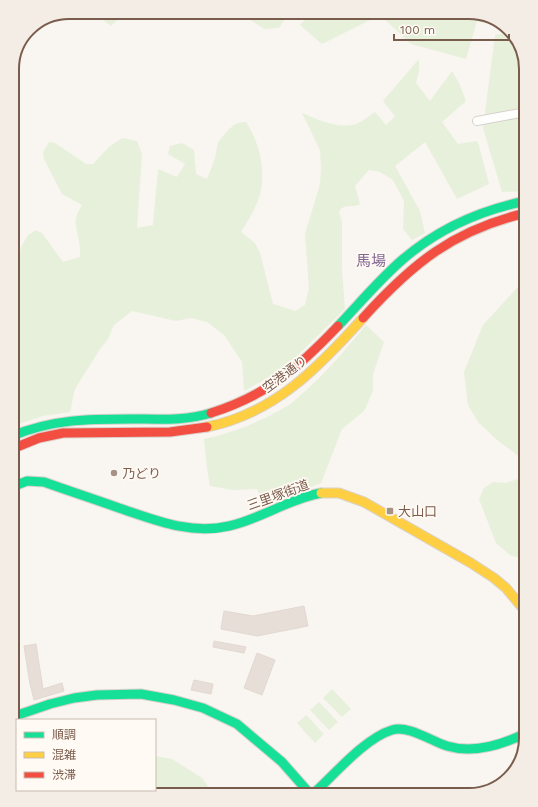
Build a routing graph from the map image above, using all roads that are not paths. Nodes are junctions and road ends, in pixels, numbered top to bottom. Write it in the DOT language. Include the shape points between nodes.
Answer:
graph roads {
  1 [pos="519,113"];
  2 [pos="477,121"];
  3 [pos="519,203"];
  4 [pos="519,215"];
  5 [pos="19,433"];
  6 [pos="19,446"];
  7 [pos="19,484"];
  8 [pos="519,604"];
  9 [pos="19,715"];
  10 [pos="519,736"];
  11 [pos="305,788"];
  12 [pos="319,788"];
  1 -- 2 [label="street"];
  3 -- 5 [label="main road, 空港通り" via="479,214 442,232 416,250 387,275 296,368 282,380 250,398 195,417 58,421"];
  4 -- 6 [label="main road, 空港通り" via="486,224 434,250 392,286 320,364 275,400 259,408 222,424 192,430 60,433"];
  7 -- 8 [label="main road, 三里塚街道" via="27,481 44,482 169,525 189,529 213,529 238,524 310,495 336,492 364,502 471,563 506,588"];
  9 -- 11 [label="main road" via="50,704 97,695 141,694 174,700 203,708 237,724 282,762"];
  10 -- 12 [label="main road" via="492,747 462,749 411,732 392,730 373,739"];
}
